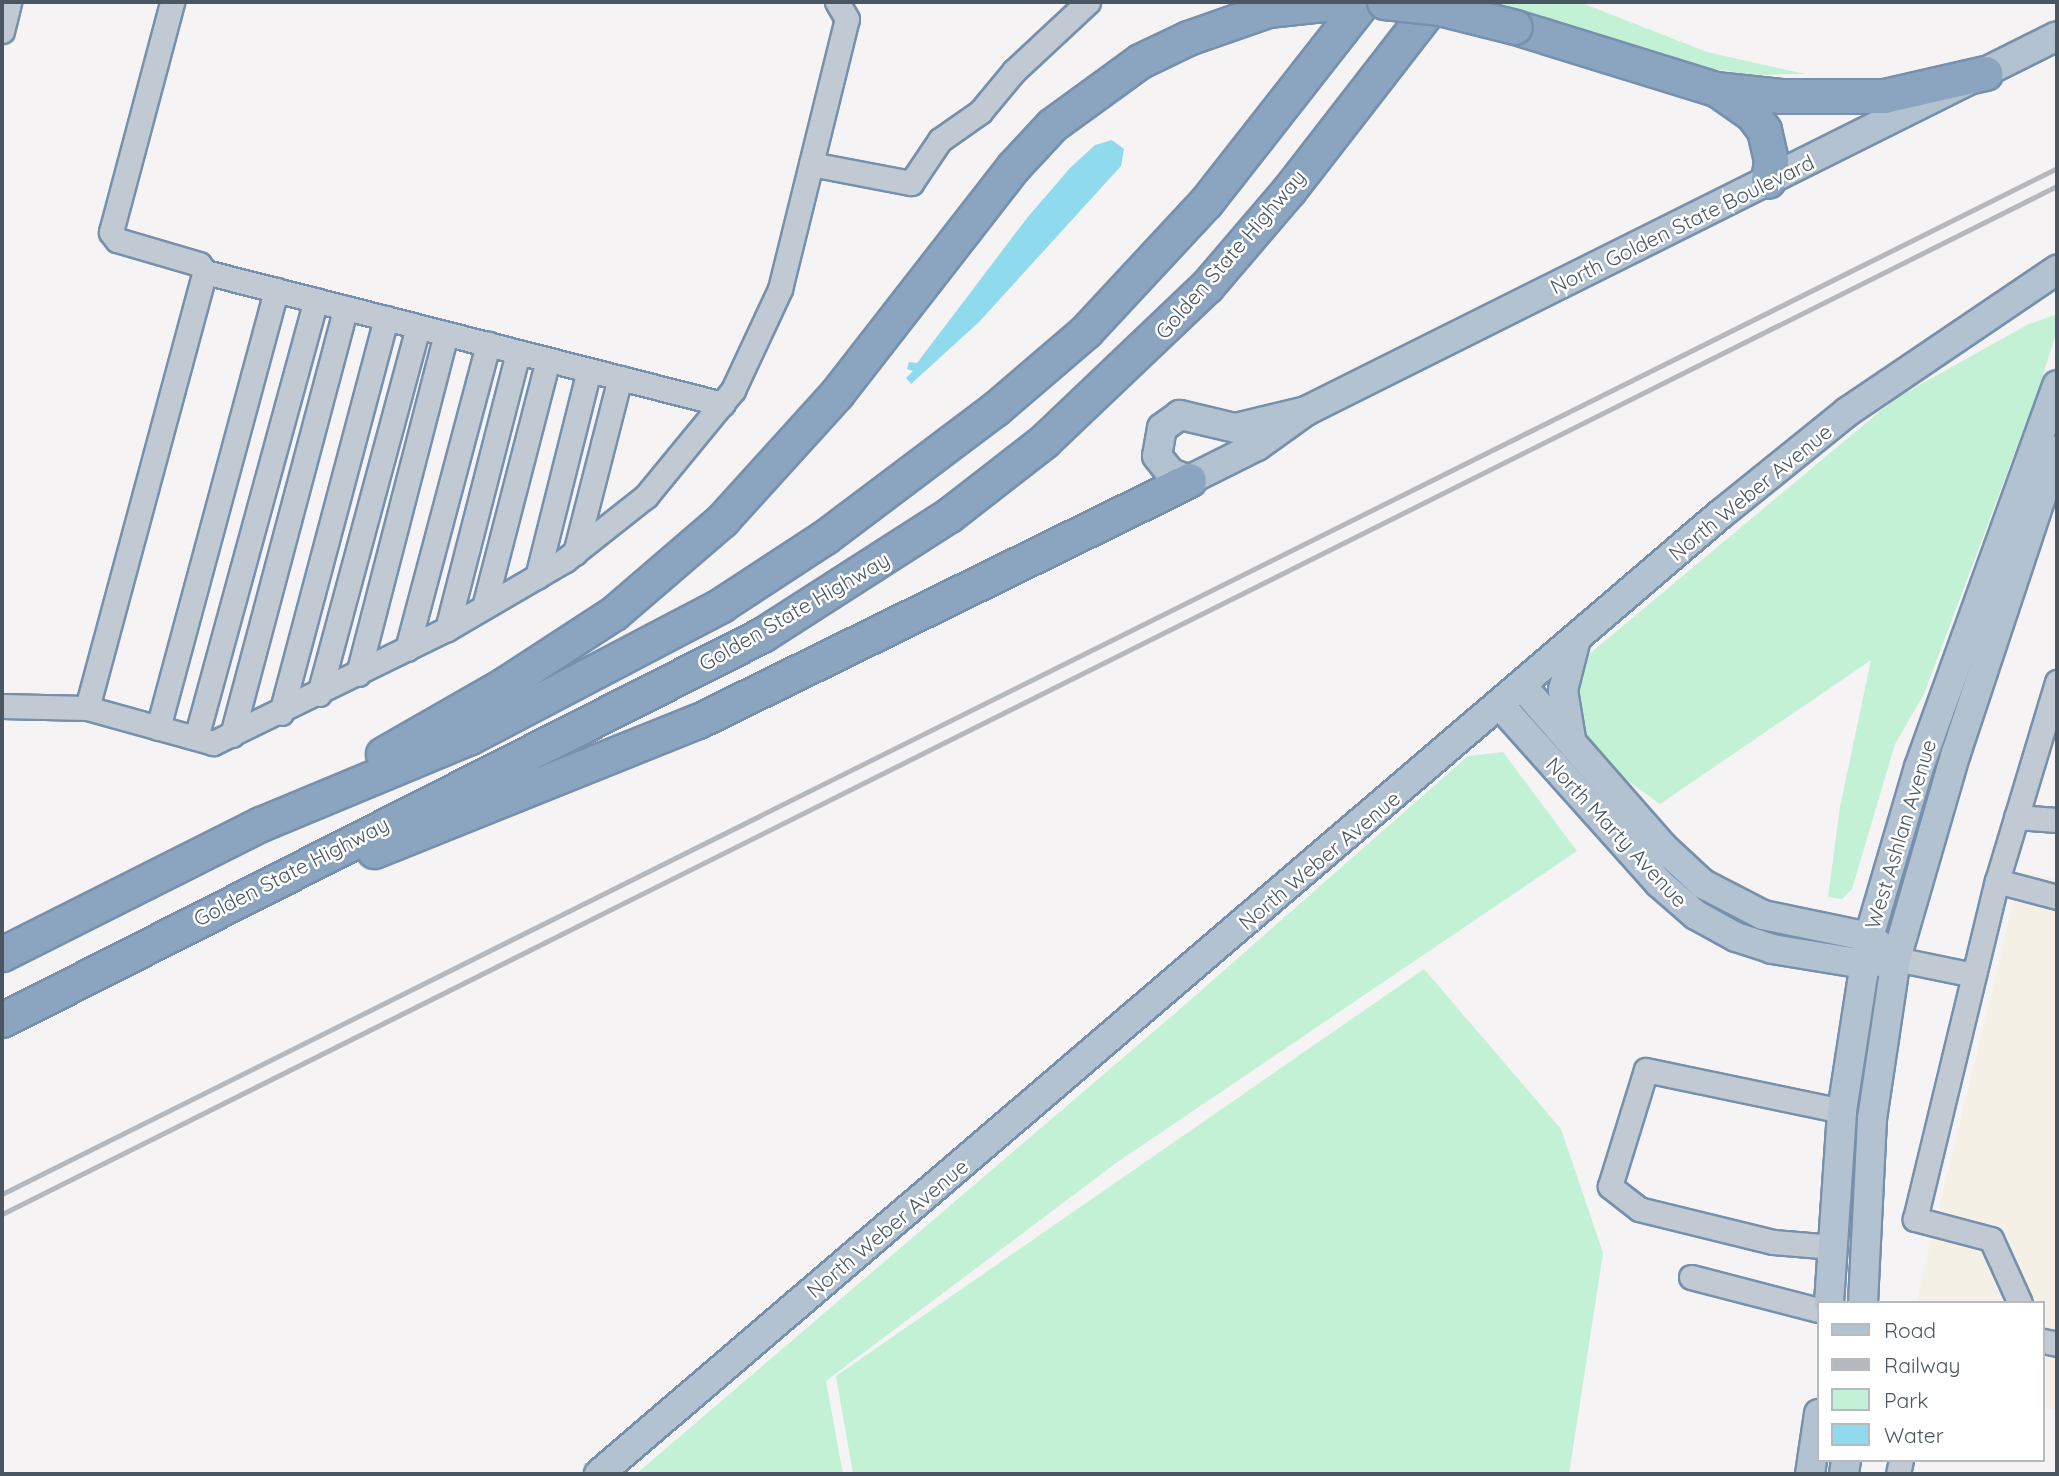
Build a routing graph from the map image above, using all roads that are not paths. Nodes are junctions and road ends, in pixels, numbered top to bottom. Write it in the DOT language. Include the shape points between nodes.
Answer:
graph roads {
  1 [pos="9,2"];
  2 [pos="172,2"];
  3 [pos="837,2"];
  4 [pos="1088,2"];
  5 [pos="1342,2"];
  6 [pos="1363,2"];
  7 [pos="1384,2"];
  8 [pos="1435,2"];
  9 [pos="2,31"];
  10 [pos="2057,36"];
  11 [pos="1985,73"];
  12 [pos="1715,89"];
  13 [pos="811,164"];
  14 [pos="1768,181"];
  15 [pos="2057,270"];
  16 [pos="205,272"];
  17 [pos="276,290"];
  18 [pos="316,300"];
  19 [pos="346,308"];
  20 [pos="386,318"];
  21 [pos="418,327"];
  22 [pos="446,334"];
  23 [pos="488,344"];
  24 [pos="518,352"];
  25 [pos="548,360"];
  26 [pos="589,370"];
  27 [pos="620,378"];
  28 [pos="2057,385"];
  29 [pos="722,404"];
  30 [pos="1306,411"];
  31 [pos="2057,450"];
  32 [pos="1189,480"];
  33 [pos="575,552"];
  34 [pos="537,577"];
  35 [pos="484,607"];
  36 [pos="447,629"];
  37 [pos="1576,638"];
  38 [pos="407,649"];
  39 [pos="358,674"];
  40 [pos="2057,682"];
  41 [pos="1522,686"];
  42 [pos="319,694"];
  43 [pos="1500,705"];
  44 [pos="2,706"];
  45 [pos="87,708"];
  46 [pos="281,713"];
  47 [pos="158,728"];
  48 [pos="232,735"];
  49 [pos="196,738"];
  50 [pos="1574,748"];
  51 [pos="2016,817"];
  52 [pos="2057,820"];
  53 [pos="261,824"];
  54 [pos="1997,881"];
  55 [pos="246,894"];
  56 [pos="2057,897"];
  57 [pos="1866,950"];
  58 [pos="2,954"];
  59 [pos="1896,958"];
  60 [pos="1973,975"];
  61 [pos="2,1020"];
  62 [pos="1842,1111"];
  63 [pos="1833,1247"];
  64 [pos="1691,1277"];
  65 [pos="1829,1301"];
  66 [pos="1863,1301"];
  67 [pos="2020,1301"];
  68 [pos="1818,1310"];
  69 [pos="1818,1421"];
  70 [pos="599,1474"];
  71 [pos="1810,1474"];
  1 -- 9 [label="street"];
  2 -- 16 [label="street" via="111,232 117,240 199,264"];
  3 -- 13 [label="street" via="847,19"];
  4 -- 13 [label="street" via="1022,63 980,112 940,140 911,183"];
  5 -- 53 [label="highway" via="1268,10 1140,61 1052,125 1013,167 837,393 722,520 614,614 505,684"];
  6 -- 53 [label="highway, Golden State Highway" via="1148,269 1086,331 995,409 895,485 721,605 626,657 470,737"];
  7 -- 12 [label="highway, bridge" via="1439,8 1515,27"];
  8 -- 55 [label="highway, Golden State Highway" via="1289,190 1207,286 1127,367 1044,441 949,515 762,635"];
  10 -- 11 [label="main road, North Golden State Boulevard"];
  11 -- 12 [label="highway" via="1884,96 1805,98"];
  11 -- 14 [label="main road, North Golden State Boulevard"];
  12 -- 14 [label="highway" via="1739,103 1764,130 1771,161"];
  13 -- 29 [label="street" via="780,289 733,390"];
  14 -- 30 [label="main road, North Golden State Boulevard"];
  15 -- 37 [label="main road, North Weber Avenue" via="1847,412"];
  16 -- 17 [label="street"];
  16 -- 45 [label="street"];
  17 -- 18 [label="street"];
  17 -- 47 [label="street"];
  18 -- 19 [label="street"];
  18 -- 49 [label="street"];
  19 -- 20 [label="street"];
  19 -- 48 [label="street"];
  20 -- 21 [label="street"];
  20 -- 46 [label="street"];
  21 -- 22 [label="street"];
  21 -- 42 [label="street"];
  22 -- 23 [label="street"];
  22 -- 39 [label="street"];
  23 -- 24 [label="street"];
  23 -- 38 [label="street"];
  24 -- 25 [label="street"];
  24 -- 36 [label="street"];
  25 -- 26 [label="street"];
  25 -- 35 [label="street"];
  26 -- 27 [label="street"];
  26 -- 34 [label="street"];
  27 -- 29 [label="street"];
  27 -- 33 [label="street"];
  28 -- 57 [label="main road, West Ashlan Avenue" via="1919,767"];
  29 -- 33 [label="street" via="646,496"];
  30 -- 32 [label="main road, North Golden State Boulevard" via="1257,446"];
  30 -- 32 [label="main road, North Golden State Boulevard" via="1235,428 1188,415 1173,418 1158,435 1157,456 1171,473"];
  31 -- 59 [label="main road, West Ashlan Avenue" via="1955,753"];
  32 -- 55 [label="highway" via="698,721 362,856"];
  33 -- 34 [label="street"];
  34 -- 35 [label="street"];
  35 -- 36 [label="street"];
  36 -- 38 [label="street"];
  37 -- 41 [label="main road, North Weber Avenue"];
  37 -- 50 [label="main road" via="1563,690 1566,725"];
  38 -- 39 [label="street"];
  39 -- 42 [label="street"];
  40 -- 51 [label="street"];
  41 -- 43 [label="main road, North Weber Avenue"];
  41 -- 50 [label="main road, North Marty Avenue"];
  42 -- 46 [label="street"];
  43 -- 57 [label="main road, North Marty Avenue" via="1659,883 1696,915 1756,944"];
  43 -- 70 [label="main road, North Weber Avenue"];
  44 -- 45 [label="street"];
  45 -- 47 [label="street"];
  46 -- 48 [label="street"];
  47 -- 49 [label="street"];
  48 -- 49 [label="street" via="213,743"];
  50 -- 57 [label="main road, North Marty Avenue" via="1682,866 1721,895"];
  51 -- 52 [label="street"];
  51 -- 54 [label="street"];
  53 -- 58 [label="highway, Golden State Highway"];
  54 -- 56 [label="street"];
  54 -- 60 [label="street"];
  55 -- 61 [label="highway, Golden State Highway"];
  57 -- 59 [label="main road, North Marty Avenue"];
  57 -- 62 [label="main road, West Ashlan Avenue"];
  59 -- 60 [label="street"];
  59 -- 66 [label="main road, West Ashlan Avenue" via="1872,1119"];
  60 -- 67 [label="street" via="1915,1219 1991,1239"];
  62 -- 63 [label="main road, West Ashlan Avenue"];
  62 -- 63 [label="street" via="1646,1070 1610,1186 1639,1209 1773,1242"];
  63 -- 65 [label="main road, West Ashlan Avenue"];
  64 -- 68 [label="street"];
  69 -- 71 [label="main road"];
}
